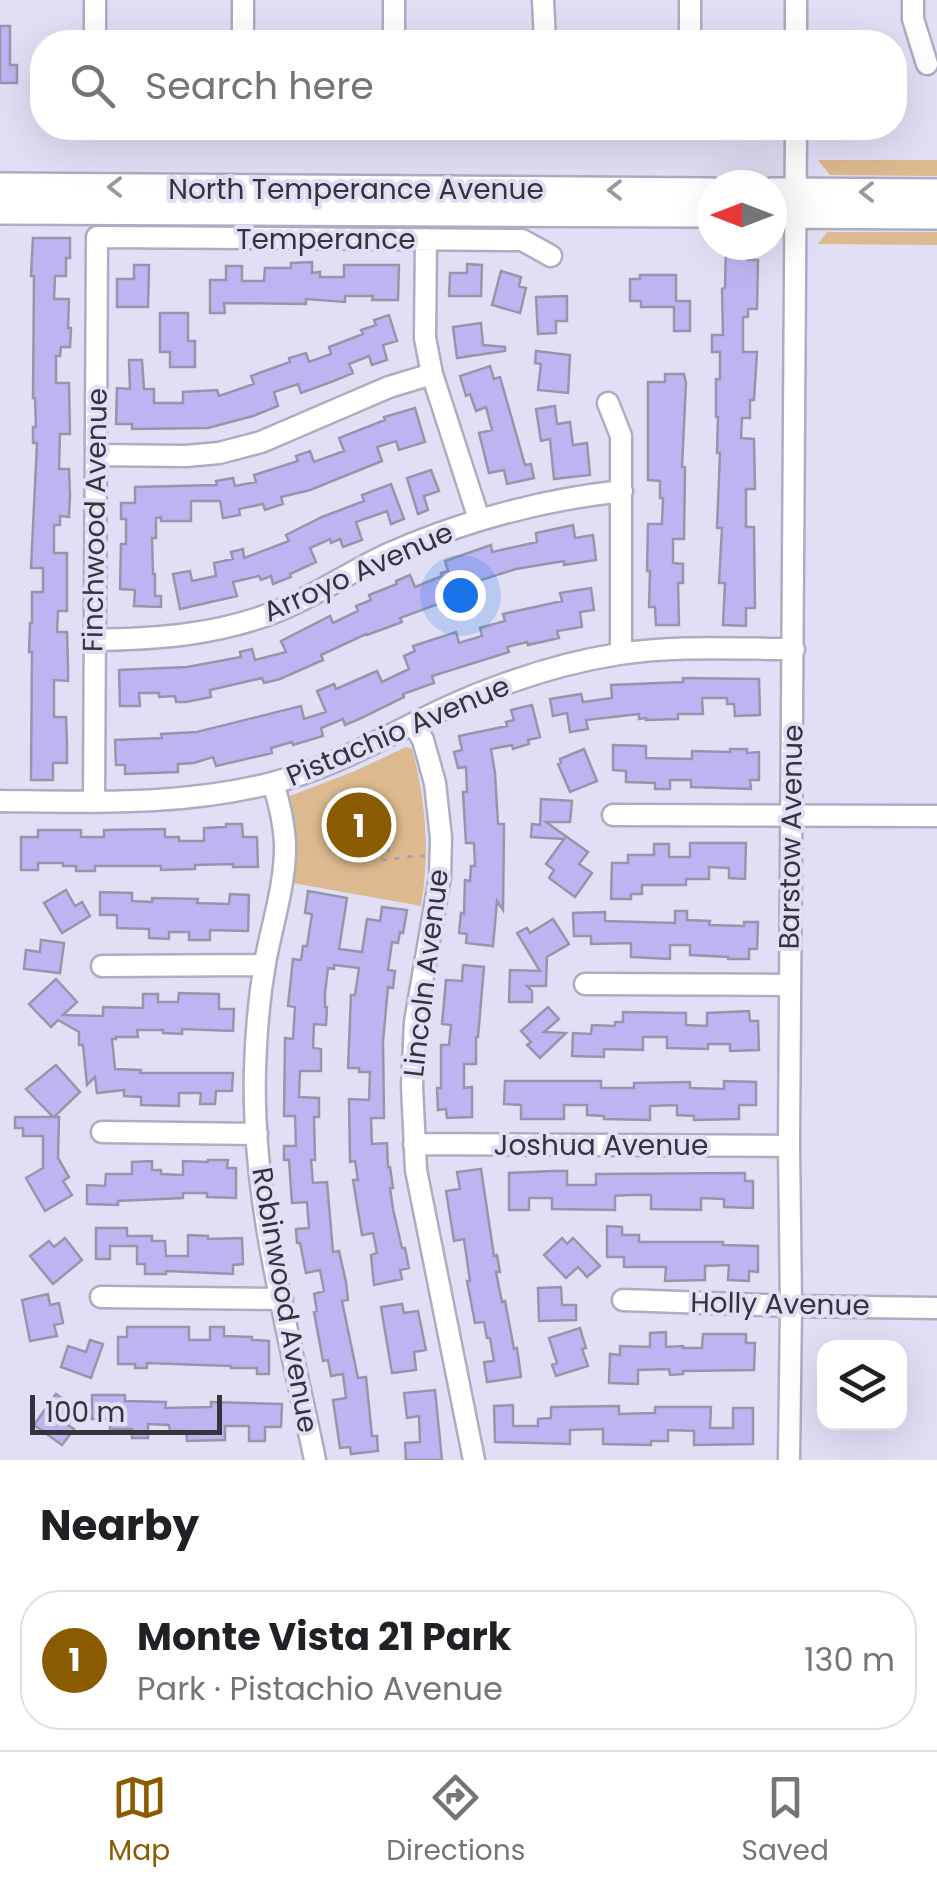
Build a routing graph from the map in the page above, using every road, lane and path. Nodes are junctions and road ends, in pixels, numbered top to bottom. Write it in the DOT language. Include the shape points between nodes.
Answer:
graph roads {
  1 [pos="95,0"];
  2 [pos="243,0"];
  3 [pos="394,0"];
  4 [pos="543,0"];
  5 [pos="690,0"];
  6 [pos="796,0"];
  7 [pos="912,0"];
  8 [pos="95,30"];
  9 [pos="243,30"];
  10 [pos="394,30"];
  11 [pos="544,30"];
  12 [pos="690,30"];
  13 [pos="796,30"];
  14 [pos="927,64"];
  15 [pos="794,140"];
  16 [pos="787,184"];
  17 [pos="0,186"];
  18 [pos="697,191"];
  19 [pos="937,192"];
  20 [pos="787,203"];
  21 [pos="787,203"];
  22 [pos="0,211"];
  23 [pos="697,214"];
  24 [pos="937,216"];
  25 [pos="97,237"];
  26 [pos="426,239"];
  27 [pos="550,256"];
  28 [pos="785,260"];
  29 [pos="432,374"];
  30 [pos="608,403"];
  31 [pos="96,455"];
  32 [pos="622,491"];
  33 [pos="478,519"];
  34 [pos="93,640"];
  35 [pos="794,649"];
  36 [pos="621,654"];
  37 [pos="414,724"];
  38 [pos="274,783"];
  39 [pos="355,794"];
  40 [pos="0,801"];
  41 [pos="94,802"];
  42 [pos="612,815"];
  43 [pos="790,816"];
  44 [pos="937,816"];
  45 [pos="368,835"];
  46 [pos="428,856"];
  47 [pos="389,858"];
  48 [pos="265,965"];
  49 [pos="102,966"];
  50 [pos="586,984"];
  51 [pos="790,985"];
  52 [pos="102,1132"];
  53 [pos="257,1134"];
  54 [pos="414,1144"];
  55 [pos="788,1146"];
  56 [pos="100,1297"];
  57 [pos="282,1300"];
  58 [pos="623,1300"];
  59 [pos="792,1306"];
  60 [pos="937,1308"];
  61 [pos="315,1460"];
  62 [pos="474,1460"];
  63 [pos="790,1460"];
  1 -- 8 [label="street"];
  2 -- 9 [label="street"];
  3 -- 10 [label="street"];
  4 -- 11 [label="street"];
  5 -- 12 [label="street"];
  6 -- 13 [label="street"];
  7 -- 14 [label="street"];
  15 -- 16 [label="street, Barstow Avenue"];
  18 -- 17 [label="main road, North Temperance Avenue, one-way"];
  19 -- 20 [label="main road, one-way"];
  21 -- 24 [label="main road"];
  22 -- 23 [label="main road, North Temperance Avenue"];
  25 -- 26 [label="street, Temperance"];
  25 -- 31 [label="street, Finchwood Avenue"];
  26 -- 27 [label="street, Temperance" via="522,240"];
  26 -- 29 [label="street" via="425,338"];
  28 -- 35 [label="street, Barstow Avenue"];
  29 -- 31 [label="street" via="219,454"];
  29 -- 33 [label="street"];
  30 -- 32 [label="street" via="621,436"];
  31 -- 34 [label="street, Finchwood Avenue"];
  32 -- 33 [label="street, Arroyo Avenue"];
  32 -- 36 [label="street"];
  33 -- 34 [label="street, Arroyo Avenue" via="385,556 281,610 203,633"];
  34 -- 41 [label="street, Finchwood Avenue"];
  35 -- 36 [label="street, Pistachio Avenue"];
  35 -- 43 [label="street, Barstow Avenue"];
  36 -- 37 [label="street, Pistachio Avenue" via="500,685"];
  37 -- 38 [label="street, Pistachio Avenue"];
  37 -- 54 [label="street, Lincoln Avenue" via="435,783 441,838 415,1022"];
  38 -- 41 [label="street, Pistachio Avenue" via="175,800"];
  38 -- 48 [label="street, Robinwood Avenue" via="285,843"];
  39 -- 45 [label="path"];
  40 -- 41 [label="street, Pistachio Avenue"];
  42 -- 43 [label="street"];
  43 -- 44 [label="street"];
  43 -- 51 [label="street, Barstow Avenue"];
  45 -- 47 [label="path" via="389,842"];
  45 -- 47 [label="path" via="371,859"];
  46 -- 47 [label="path"];
  48 -- 49 [label="street"];
  48 -- 53 [label="street, Robinwood Avenue" via="255,1070"];
  50 -- 51 [label="street"];
  51 -- 55 [label="street, Barstow Avenue"];
  52 -- 53 [label="street"];
  53 -- 57 [label="street, Robinwood Avenue"];
  54 -- 55 [label="street, Joshua Avenue"];
  54 -- 62 [label="street, Lincoln Avenue"];
  55 -- 59 [label="street, Barstow Avenue"];
  56 -- 57 [label="street"];
  57 -- 61 [label="street, Robinwood Avenue"];
  58 -- 59 [label="street, Holly Avenue"];
  59 -- 60 [label="street, Holly Avenue"];
  59 -- 63 [label="street, Barstow Avenue"];
}
